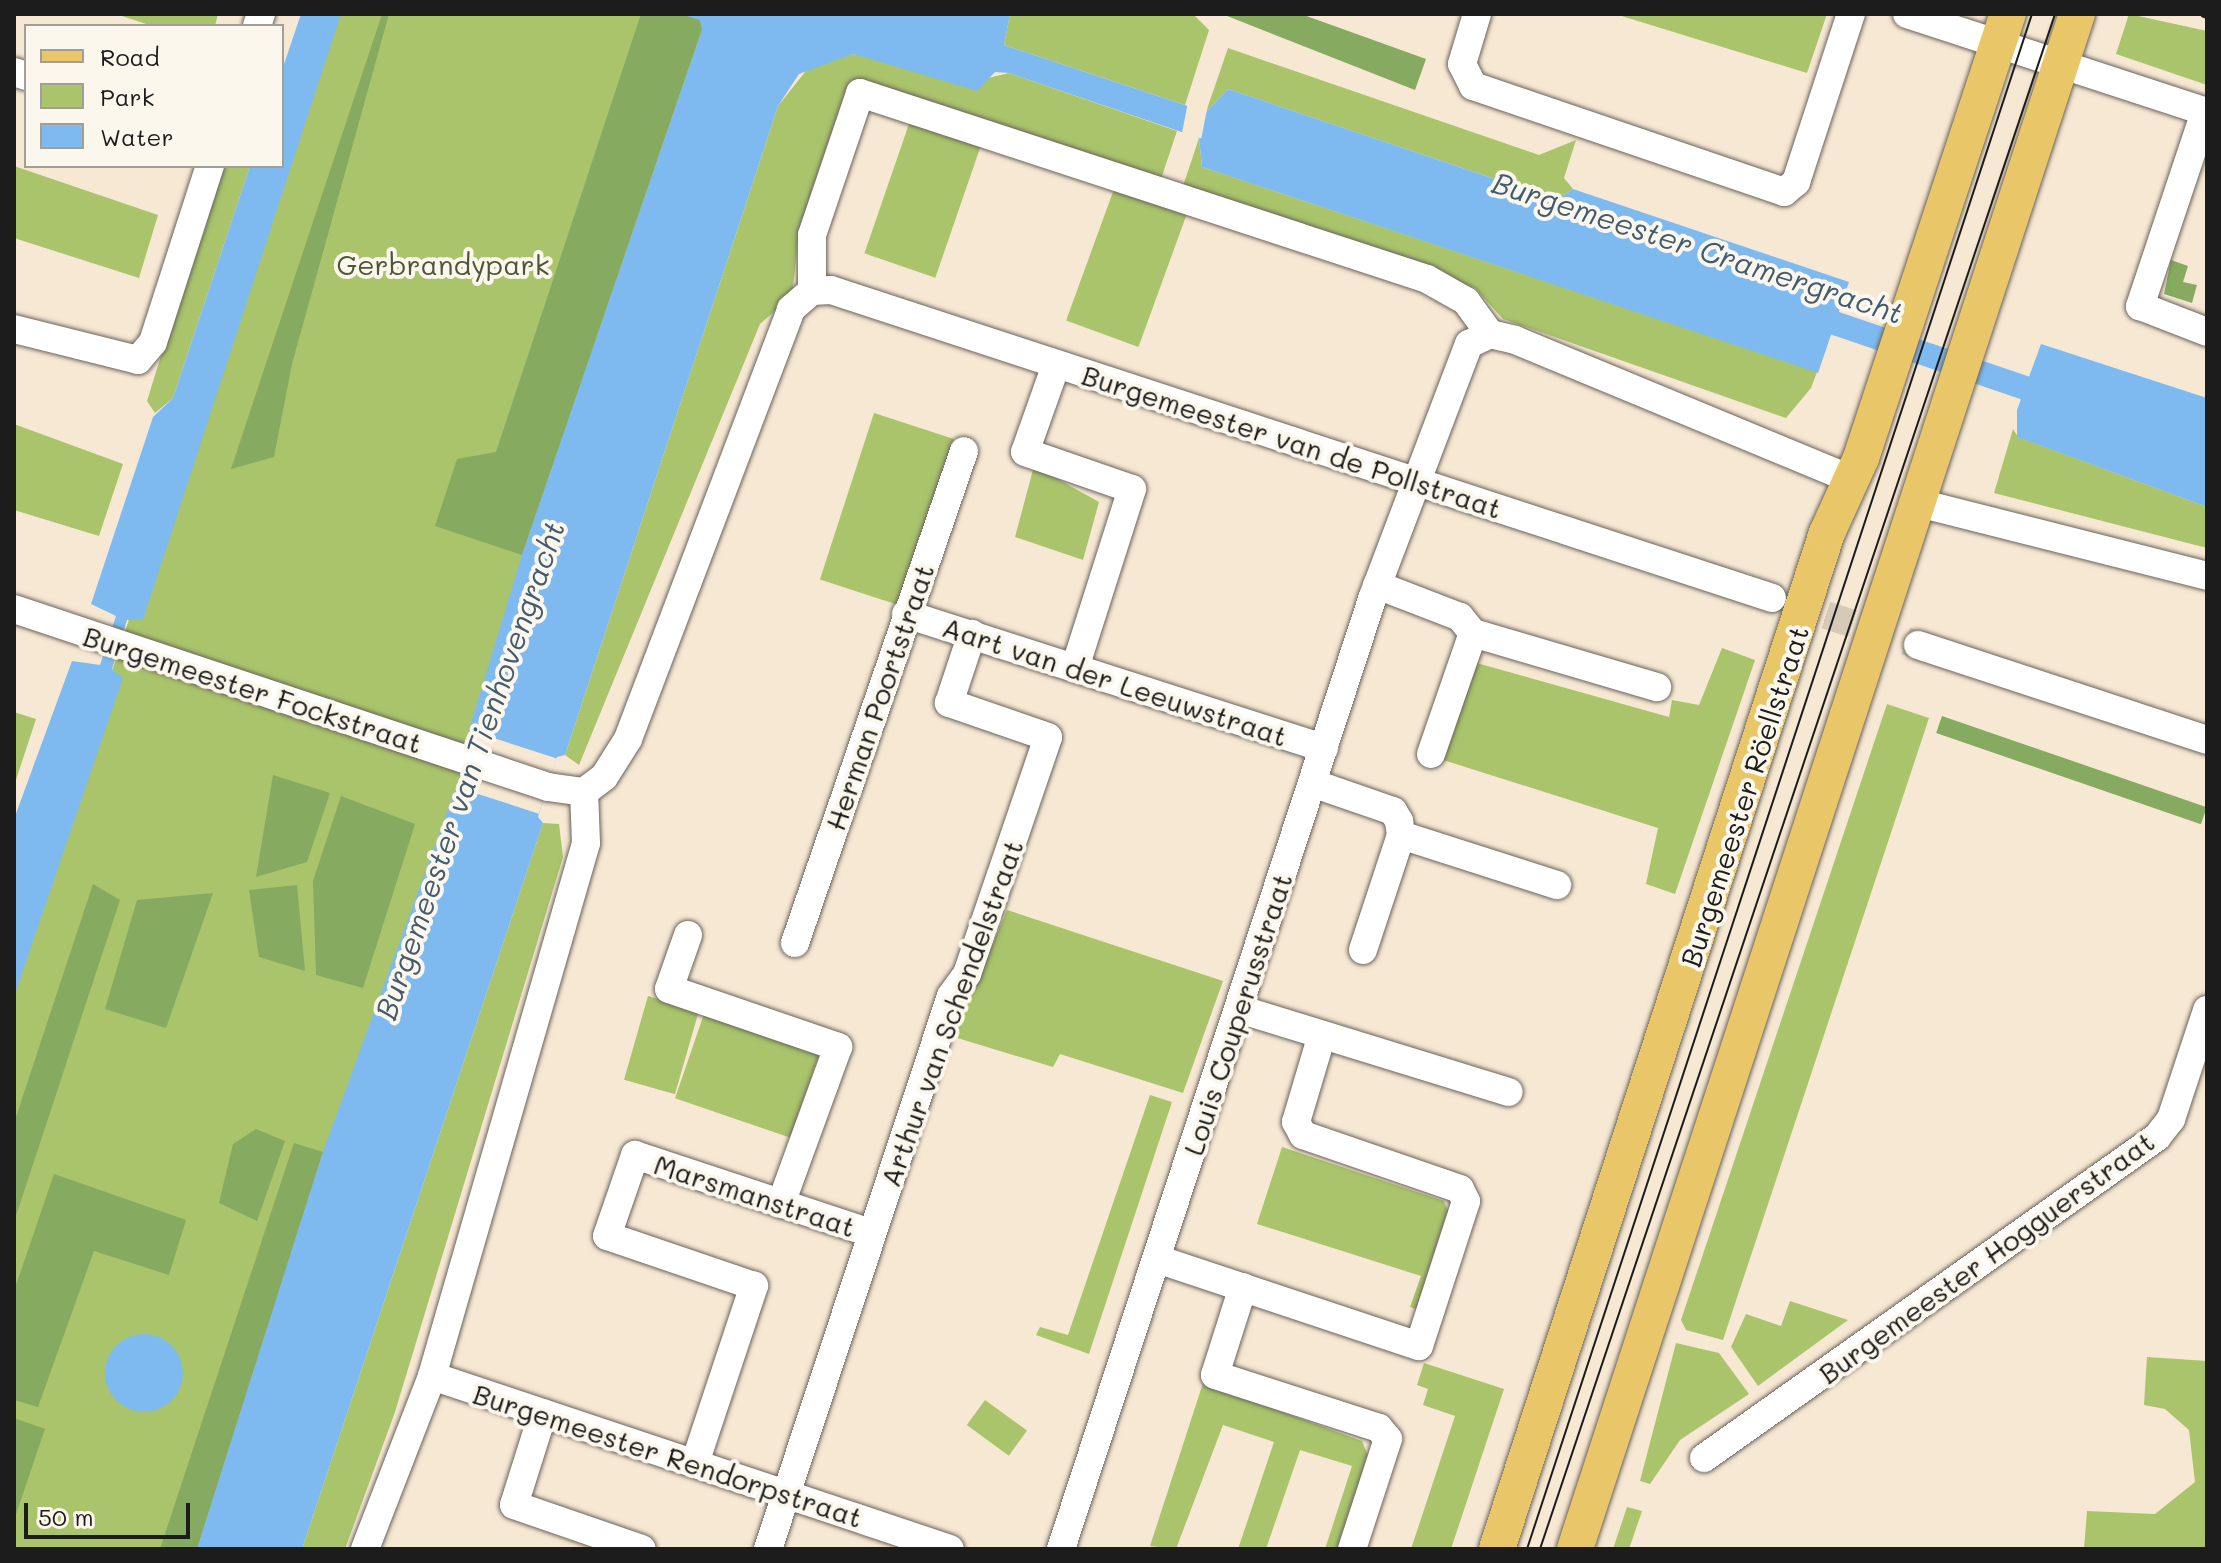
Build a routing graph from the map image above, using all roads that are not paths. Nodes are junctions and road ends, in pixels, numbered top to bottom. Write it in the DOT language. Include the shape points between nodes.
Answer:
graph roads {
  1 [pos="1477,14"];
  2 [pos="1851,14"];
  3 [pos="1907,14"];
  4 [pos="2077,14"];
  5 [pos="2003,30"];
  6 [pos="2060,66"];
  7 [pos="2206,112"];
  8 [pos="209,168"];
  9 [pos="812,291"];
  10 [pos="14,329"];
  11 [pos="2207,332"];
  12 [pos="1490,334"];
  13 [pos="1056,365"];
  14 [pos="964,451"];
  15 [pos="1417,479"];
  16 [pos="1851,479"];
  17 [pos="1919,503"];
  18 [pos="2207,576"];
  19 [pos="1377,585"];
  20 [pos="1772,598"];
  21 [pos="14,609"];
  22 [pos="906,614"];
  23 [pos="1473,633"];
  24 [pos="972,634"];
  25 [pos="1918,645"];
  26 [pos="1075,668"];
  27 [pos="1657,687"];
  28 [pos="2207,740"];
  29 [pos="1324,748"];
  30 [pos="1431,754"];
  31 [pos="1312,783"];
  32 [pos="584,792"];
  33 [pos="1401,835"];
  34 [pos="1557,885"];
  35 [pos="688,935"];
  36 [pos="795,943"];
  37 [pos="1363,950"];
  38 [pos="1239,1009"];
  39 [pos="2207,1010"];
  40 [pos="1322,1035"];
  41 [pos="1509,1092"];
  42 [pos="781,1204"];
  43 [pos="871,1233"];
  44 [pos="1157,1259"];
  45 [pos="1243,1287"];
  46 [pos="432,1376"];
  47 [pos="543,1413"];
  48 [pos="1704,1458"];
  49 [pos="695,1463"];
  50 [pos="786,1494"];
  51 [pos="365,1549"];
  52 [pos="642,1549"];
  53 [pos="768,1549"];
  54 [pos="950,1549"];
  55 [pos="1061,1549"];
  56 [pos="1352,1549"];
  57 [pos="1497,1549"];
  58 [pos="1575,1549"];
  1 -- 2 [label="street" via="1462,64 1473,86 1784,192 1796,182"];
  3 -- 5 [label="street"];
  4 -- 6 [label="main road"];
  5 -- 6 [label="street"];
  5 -- 16 [label="main road, Burgemeester Röellstraat"];
  6 -- 7 [label="street"];
  6 -- 17 [label="main road" via="1951,388"];
  7 -- 11 [label="street" via="2140,306"];
  8 -- 10 [label="street" via="153,342 138,360"];
  9 -- 12 [label="street" via="812,235 860,93 1427,279 1466,301"];
  9 -- 13 [label="street, Burgemeester van de Pollstraat" via="831,290"];
  9 -- 32 [label="street" via="791,309 628,739 604,777"];
  12 -- 15 [label="street" via="1469,344 1456,366"];
  12 -- 16 [label="street"];
  13 -- 15 [label="street, Burgemeester van de Pollstraat"];
  13 -- 26 [label="street" via="1025,452 1132,489"];
  14 -- 22 [label="street, Herman Poortstraat"];
  15 -- 19 [label="street, Louis Couperusstraat"];
  15 -- 20 [label="street, Burgemeester van de Pollstraat"];
  16 -- 57 [label="main road, Burgemeester Röellstraat"];
  17 -- 18 [label="street"];
  17 -- 58 [label="main road" via="1634,1351"];
  19 -- 23 [label="street" via="1460,617"];
  19 -- 29 [label="street, Louis Couperusstraat"];
  21 -- 32 [label="street, Burgemeester Fockstraat" via="548,787"];
  22 -- 24 [label="street, Aart van der Leeuwstraat"];
  22 -- 36 [label="street, Herman Poortstraat"];
  23 -- 27 [label="street"];
  23 -- 30 [label="street"];
  24 -- 26 [label="street, Aart van der Leeuwstraat"];
  24 -- 43 [label="street, Arthur van Schendelstraat" via="949,703 1048,737"];
  25 -- 28 [label="street"];
  26 -- 29 [label="street, Aart van der Leeuwstraat"];
  29 -- 31 [label="street, Louis Couperusstraat"];
  31 -- 33 [label="street" via="1393,811"];
  31 -- 38 [label="street, Louis Couperusstraat"];
  32 -- 46 [label="street" via="586,843"];
  33 -- 34 [label="street"];
  33 -- 37 [label="street"];
  35 -- 42 [label="street" via="669,989 838,1047"];
  38 -- 40 [label="street"];
  38 -- 44 [label="street, Louis Couperusstraat"];
  39 -- 48 [label="street, Burgemeester Hogguerstraat" via="2171,1119 2157,1137"];
  40 -- 41 [label="street"];
  40 -- 45 [label="street" via="1296,1122 1303,1135 1460,1189 1466,1201 1419,1346"];
  42 -- 43 [label="street, Marsmanstraat"];
  42 -- 49 [label="street, Marsmanstraat" via="635,1155 607,1236 754,1286"];
  43 -- 50 [label="street, Arthur van Schendelstraat"];
  44 -- 45 [label="street"];
  44 -- 55 [label="street, Louis Couperusstraat"];
  45 -- 56 [label="street" via="1215,1375 1379,1428 1388,1439"];
  46 -- 47 [label="street, Burgemeester Rendorpstraat"];
  46 -- 51 [label="street"];
  47 -- 49 [label="street, Burgemeester Rendorpstraat"];
  47 -- 52 [label="street" via="514,1505"];
  49 -- 50 [label="street, Burgemeester Rendorpstraat"];
  50 -- 53 [label="street, Arthur van Schendelstraat"];
  50 -- 54 [label="street, Burgemeester Rendorpstraat"];
}
